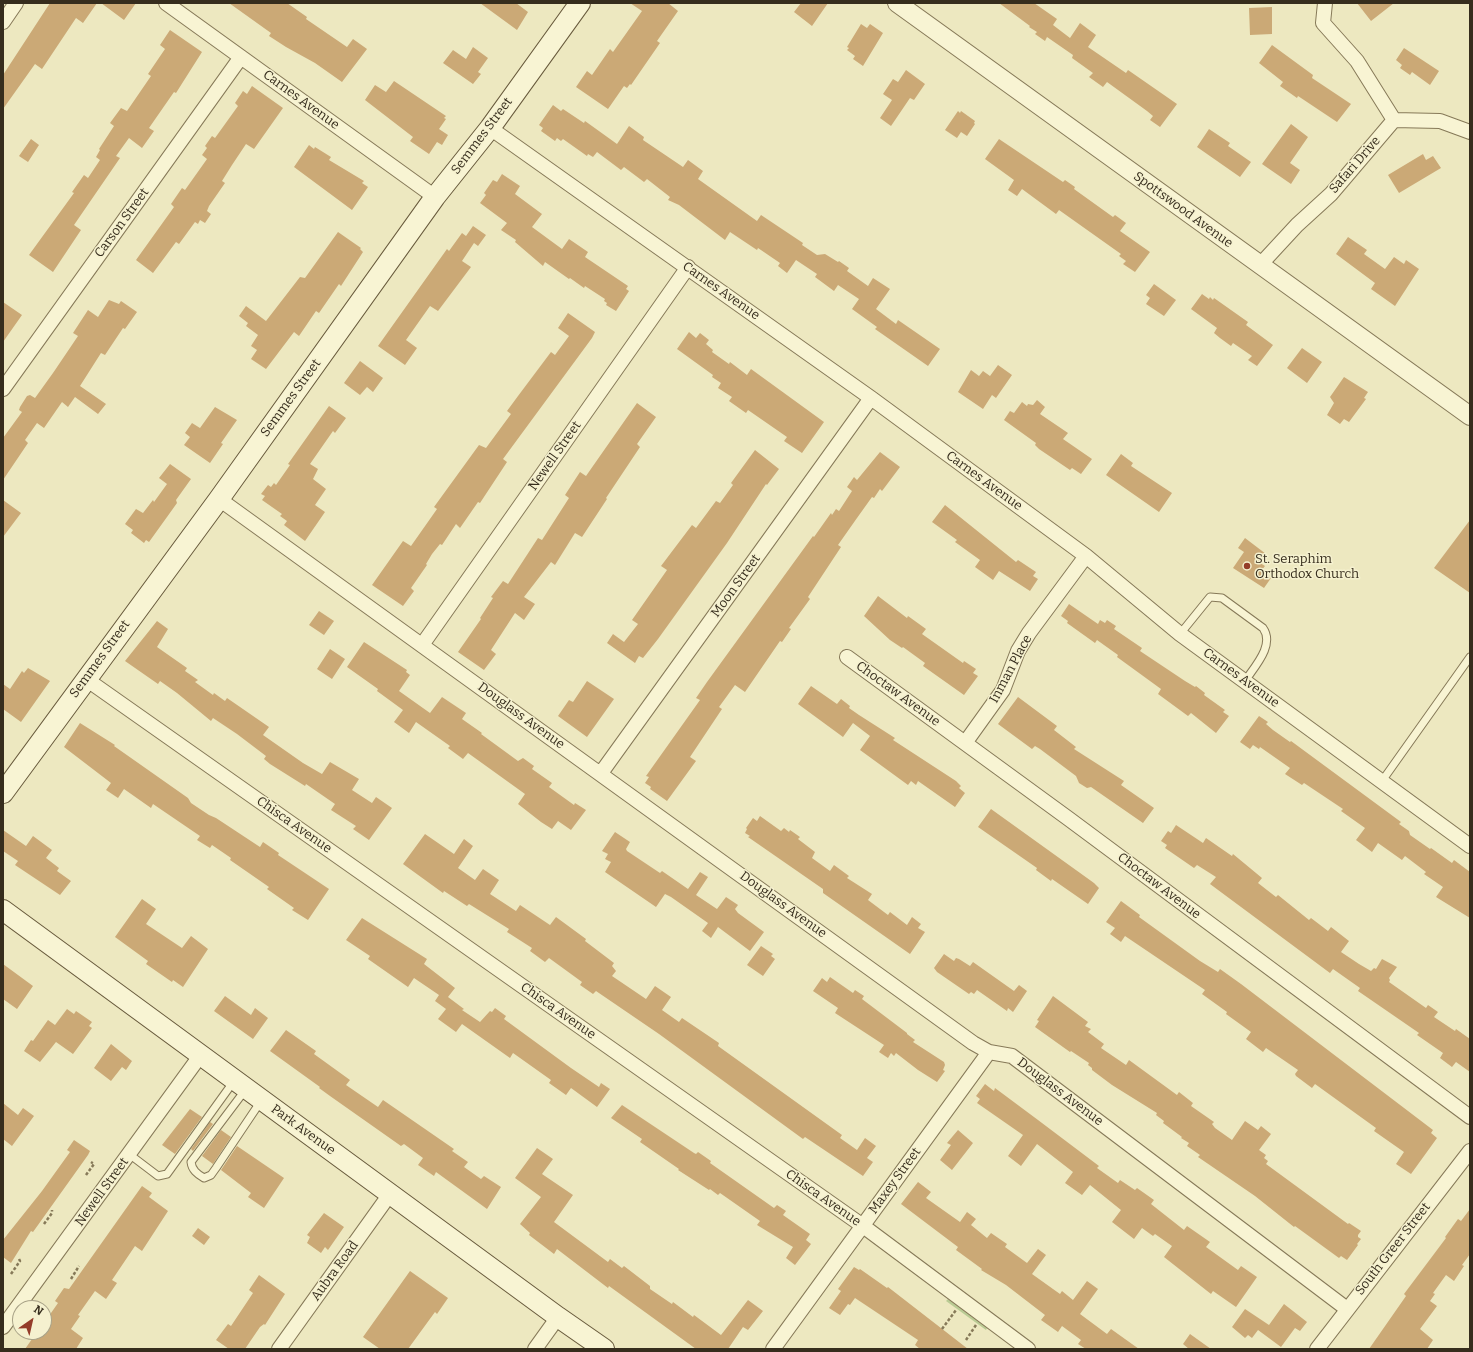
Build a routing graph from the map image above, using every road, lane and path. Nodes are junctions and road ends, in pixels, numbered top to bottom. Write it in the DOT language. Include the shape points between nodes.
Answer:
graph roads {
  1 [pos="16,3"];
  2 [pos="166,3"];
  3 [pos="580,3"];
  4 [pos="897,3"];
  5 [pos="1325,3"];
  6 [pos="3,22"];
  7 [pos="241,57"];
  8 [pos="1394,120"];
  9 [pos="490,128"];
  10 [pos="1470,132"];
  11 [pos="436,197"];
  12 [pos="1260,265"];
  13 [pos="688,267"];
  14 [pos="3,389"];
  15 [pos="871,398"];
  16 [pos="1470,416"];
  17 [pos="219,499"];
  18 [pos="1086,556"];
  19 [pos="1180,634"];
  20 [pos="422,645"];
  21 [pos="847,657"];
  22 [pos="1470,657"];
  23 [pos="86,678"];
  24 [pos="1245,681"];
  25 [pos="965,743"];
  26 [pos="601,773"];
  27 [pos="1382,781"];
  28 [pos="3,793"];
  29 [pos="1470,846"];
  30 [pos="3,910"];
  31 [pos="989,1052"];
  32 [pos="200,1056"];
  33 [pos="247,1090"];
  34 [pos="1470,1118"];
  35 [pos="1470,1151"];
  36 [pos="129,1154"];
  37 [pos="91,1162"];
  38 [pos="86,1175"];
  39 [pos="390,1194"];
  40 [pos="52,1210"];
  41 [pos="44,1224"];
  42 [pos="863,1226"];
  43 [pos="19,1259"];
  44 [pos="79,1266"];
  45 [pos="11,1274"];
  46 [pos="71,1279"];
  47 [pos="1347,1309"];
  48 [pos="956,1310"];
  49 [pos="558,1318"];
  50 [pos="976,1325"];
  51 [pos="3,1327"];
  52 [pos="942,1329"];
  53 [pos="966,1340"];
  54 [pos="279,1349"];
  55 [pos="534,1349"];
  56 [pos="604,1349"];
  57 [pos="773,1349"];
  58 [pos="1028,1349"];
  59 [pos="1317,1349"];
  1 -- 6 [label="street"];
  2 -- 7 [label="street, Carnes Avenue"];
  3 -- 9 [label="main road, Semmes Street"];
  4 -- 12 [label="street, Spottswood Avenue"];
  5 -- 8 [label="street" via="1323,23 1357,61"];
  7 -- 11 [label="street, Carnes Avenue"];
  7 -- 14 [label="street, Carson Street"];
  8 -- 10 [label="street" via="1440,121"];
  8 -- 12 [label="street, Safari Drive" via="1331,194 1297,225"];
  9 -- 11 [label="main road, Semmes Street"];
  9 -- 13 [label="street, Carnes Avenue"];
  11 -- 17 [label="main road, Semmes Street"];
  12 -- 16 [label="street, Spottswood Avenue"];
  13 -- 15 [label="street, Carnes Avenue"];
  13 -- 20 [label="street, Newell Street"];
  15 -- 18 [label="street, Carnes Avenue"];
  15 -- 26 [label="street, Moon Street"];
  17 -- 20 [label="street, Douglass Avenue"];
  17 -- 23 [label="main road, Semmes Street"];
  18 -- 19 [label="street, Carnes Avenue"];
  18 -- 25 [label="street, Inman Place" via="1029,633 1018,651 1003,690"];
  19 -- 24 [label="street, Carnes Avenue"];
  19 -- 24 [label="lane" via="1210,597 1222,598 1263,628 1267,634 1267,644"];
  20 -- 26 [label="street, Douglass Avenue"];
  21 -- 25 [label="street, Choctaw Avenue"];
  22 -- 27 [label="lane"];
  23 -- 28 [label="main road, Semmes Street"];
  23 -- 42 [label="street, Chisca Avenue"];
  24 -- 27 [label="street, Carnes Avenue"];
  25 -- 34 [label="street, Choctaw Avenue"];
  26 -- 31 [label="street, Douglass Avenue" via="973,1043"];
  27 -- 29 [label="street, Carnes Avenue"];
  30 -- 32 [label="main road, Park Avenue"];
  31 -- 42 [label="street, Maxey Street"];
  31 -- 47 [label="street, Douglass Avenue" via="1012,1056"];
  32 -- 33 [label="main road, Park Avenue"];
  32 -- 36 [label="street, Newell Street"];
  33 -- 33 [label="lane" via="216,1168 211,1175 204,1178 192,1167 191,1162"];
  33 -- 36 [label="lane" via="167,1174 158,1176"];
  33 -- 39 [label="main road, Park Avenue"];
  35 -- 47 [label="street, South Greer Street"];
  36 -- 51 [label="street, Newell Street"];
  37 -- 38 [label="path" via="94,1164"];
  39 -- 49 [label="main road, Park Avenue"];
  39 -- 54 [label="street, Aubra Road"];
  40 -- 41 [label="path"];
  42 -- 57 [label="street, Maxey Street"];
  42 -- 58 [label="street, Chisca Avenue"];
  43 -- 45 [label="path" via="20,1262"];
  44 -- 46 [label="path"];
  47 -- 59 [label="street, South Greer Street"];
  48 -- 52 [label="path"];
  49 -- 55 [label="street"];
  49 -- 56 [label="main road, Park Avenue"];
  50 -- 53 [label="path"];
}
